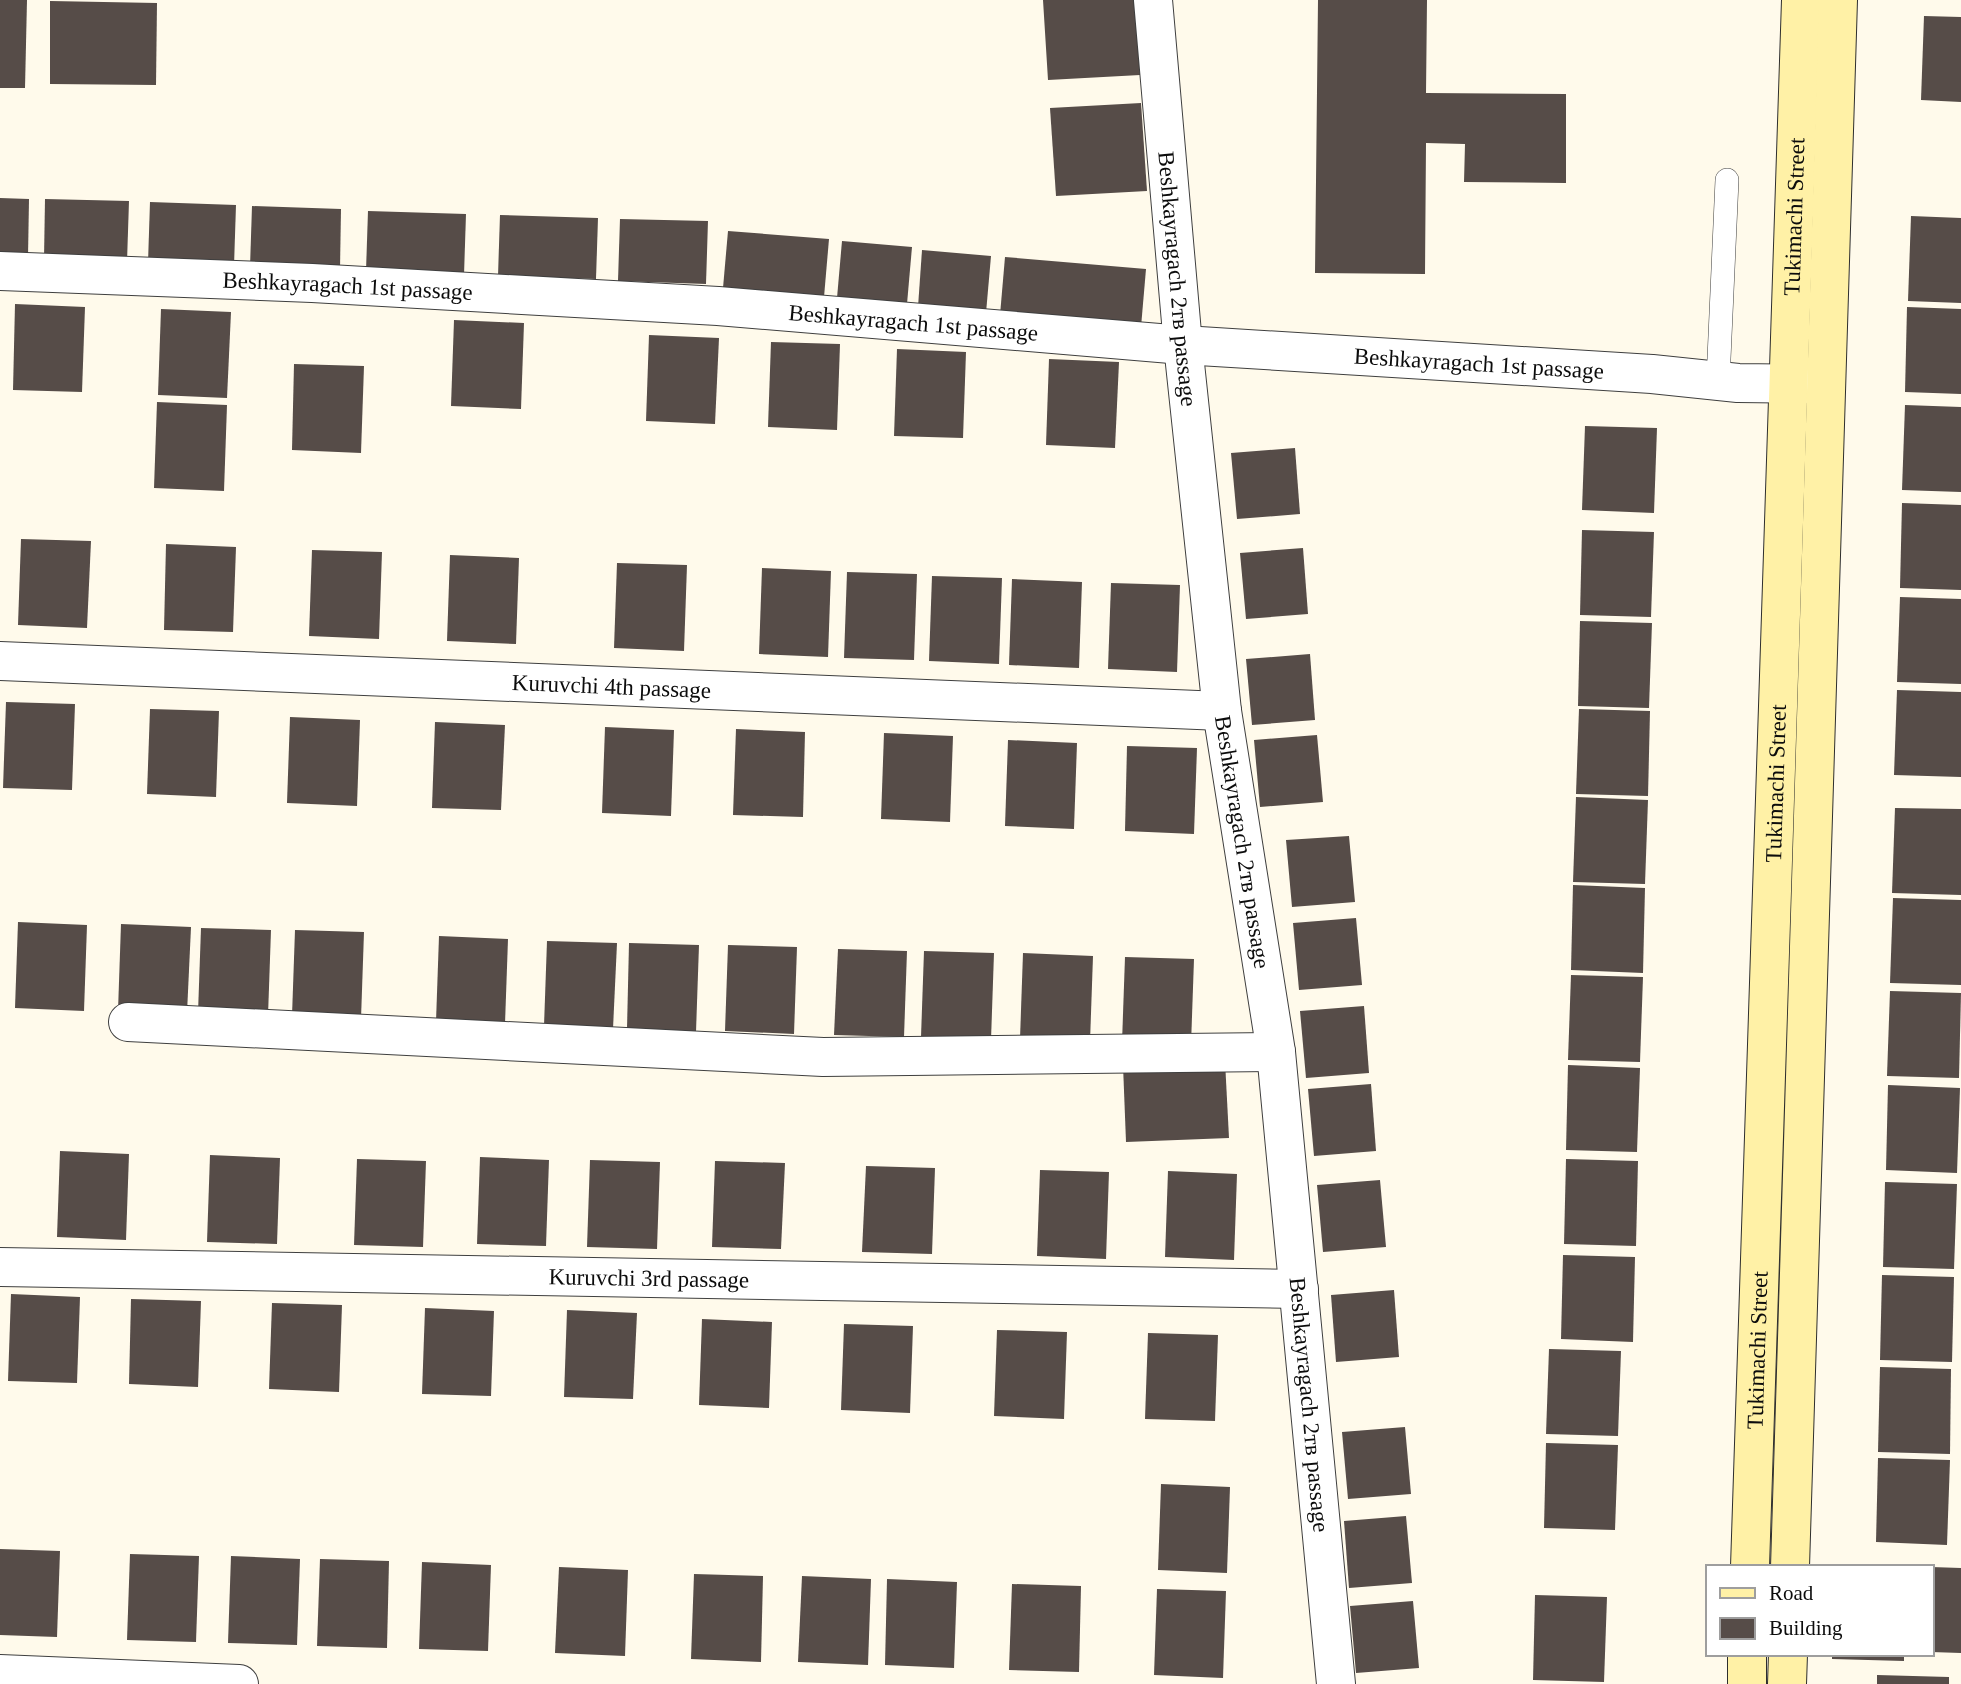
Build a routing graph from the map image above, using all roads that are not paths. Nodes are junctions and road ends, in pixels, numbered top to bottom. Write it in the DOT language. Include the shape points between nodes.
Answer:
graph roads {
  1 [pos="1153,0"];
  2 [pos="1801,0"];
  3 [pos="1838,0"];
  4 [pos="1727,180"];
  5 [pos="0,271"];
  6 [pos="1184,345"];
  7 [pos="1718,380"];
  8 [pos="1787,383"];
  9 [pos="1826,384"];
  10 [pos="0,661"];
  11 [pos="1222,711"];
  12 [pos="128,1022"];
  13 [pos="1276,1052"];
  14 [pos="0,1266"];
  15 [pos="1299,1289"];
  16 [pos="1750,1565"];
  17 [pos="1790,1565"];
  18 [pos="1747,1656"];
  19 [pos="1788,1656"];
  20 [pos="0,1674"];
  21 [pos="239,1684"];
  22 [pos="1336,1684"];
  23 [pos="1746,1684"];
  24 [pos="1787,1684"];
  1 -- 6 [label="street, Beshkayragach 2тв passage"];
  2 -- 8 [label="main road, Tukimachi Street"];
  3 -- 9 [label="main road, Tukimachi Street"];
  4 -- 7 [label="lane"];
  5 -- 6 [label="street, Beshkayragach 1st passage" via="705,305"];
  6 -- 7 [label="street, Beshkayragach 1st passage"];
  6 -- 11 [label="street, Beshkayragach 2тв passage"];
  7 -- 8 [label="street, Beshkayragach 1st passage"];
  8 -- 9 [label="street, Beshkayragach 1st passage"];
  8 -- 16 [label="main road, Tukimachi Street"];
  9 -- 17 [label="main road, Tukimachi Street"];
  10 -- 11 [label="street, Kuruvchi 4th passage"];
  11 -- 13 [label="street, Beshkayragach 2тв passage"];
  12 -- 13 [label="street" via="823,1057"];
  13 -- 15 [label="street, Beshkayragach 2тв passage"];
  14 -- 15 [label="street, Kuruvchi 3rd passage"];
  15 -- 22 [label="street, Beshkayragach 2тв passage"];
  18 -- 23 [label="main road"];
  19 -- 24 [label="main road"];
  20 -- 21 [label="street"];
}
